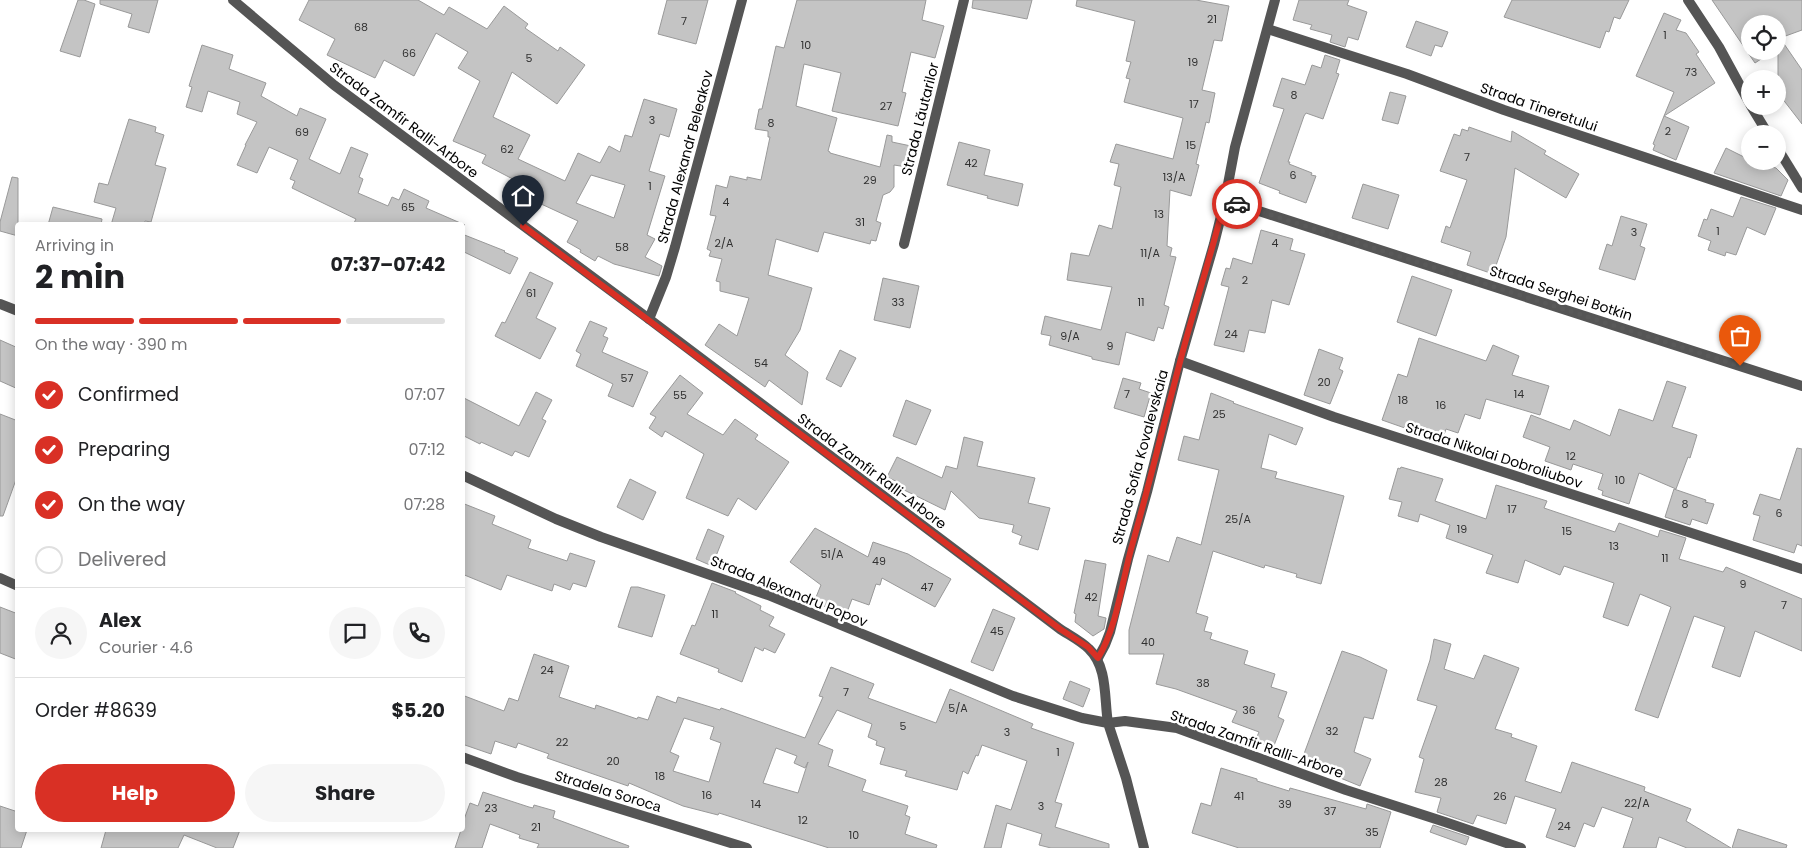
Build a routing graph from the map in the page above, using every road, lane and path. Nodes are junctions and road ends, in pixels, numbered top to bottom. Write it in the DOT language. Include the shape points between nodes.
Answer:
graph roads {
  1 [pos="234,0"];
  2 [pos="742,0"];
  3 [pos="964,0"];
  4 [pos="1275,0"];
  5 [pos="1688,0"];
  6 [pos="1268,29"];
  7 [pos="1741,88"];
  8 [pos="1786,163"];
  9 [pos="1802,188"];
  10 [pos="1225,200"];
  11 [pos="1802,210"];
  12 [pos="904,244"];
  13 [pos="0,304"];
  14 [pos="15,310"];
  15 [pos="649,319"];
  16 [pos="1180,361"];
  17 [pos="1802,386"];
  18 [pos="465,475"];
  19 [pos="1802,569"];
  20 [pos="0,578"];
  21 [pos="15,585"];
  22 [pos="1098,658"];
  23 [pos="1108,724"];
  24 [pos="465,758"];
  25 [pos="747,848"];
  26 [pos="1144,848"];
  27 [pos="1521,848"];
  1 -- 15 [label="street, Strada Zamfir Ralli-Arbore" via="334,85"];
  2 -- 15 [label="street, Strada Alexandr Beleakov" via="675,247"];
  3 -- 12 [label="street, Strada Lăutarilor"];
  4 -- 6 [label="street, Strada Sofia Kovalevskaia"];
  5 -- 7 [label="street"];
  6 -- 10 [label="street, Strada Sofia Kovalevskaia" via="1235,147"];
  6 -- 11 [label="street, Strada Tineretului"];
  8 -- 9 [label="street"];
  10 -- 16 [label="street, Strada Sofia Kovalevskaia"];
  10 -- 17 [label="street, Strada Serghei Botkin"];
  13 -- 14 [label="street"];
  15 -- 22 [label="street, Strada Zamfir Ralli-Arbore" via="1088,647"];
  16 -- 19 [label="street, Strada Nikolai Dobroliubov" via="1334,417"];
  16 -- 22 [label="street, Strada Sofia Kovalevskaia" via="1110,632"];
  18 -- 23 [label="street, Strada Alexandru Popov" via="601,537 768,595 1013,696"];
  20 -- 21 [label="street"];
  22 -- 23 [label="street"];
  23 -- 26 [label="street"];
  23 -- 27 [label="street, Strada Zamfir Ralli-Arbore" via="1125,720 1178,728 1346,790"];
  24 -- 25 [label="street, Stradela Sorocа"];
}
